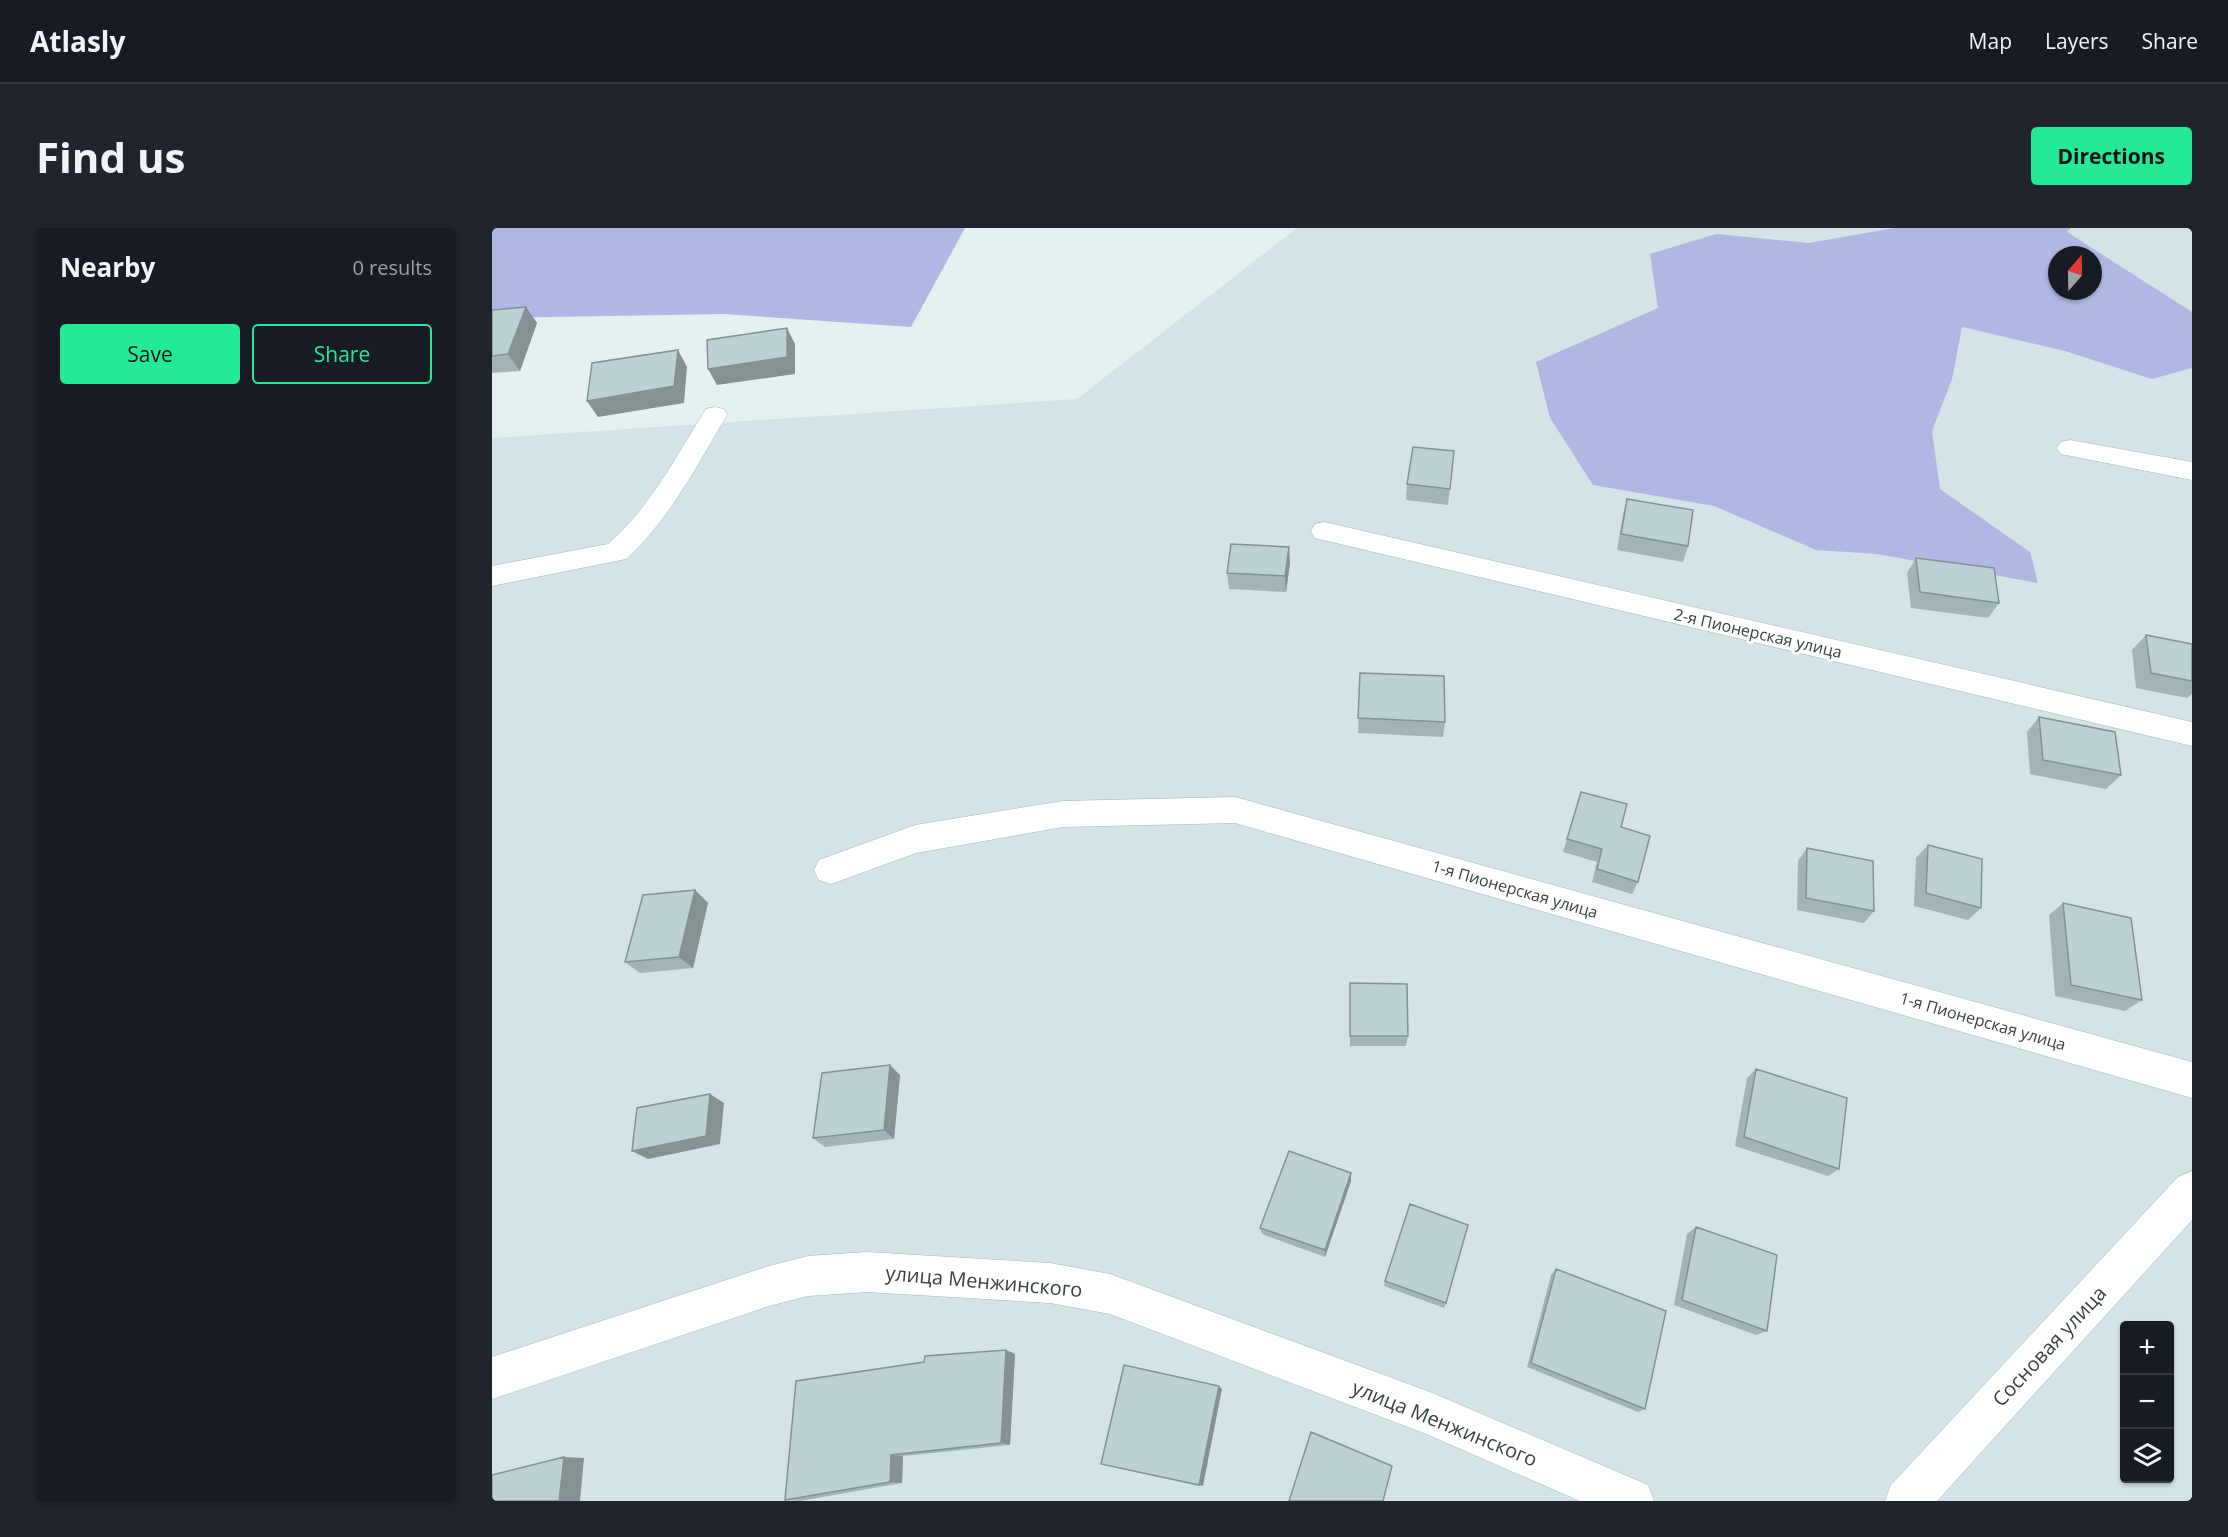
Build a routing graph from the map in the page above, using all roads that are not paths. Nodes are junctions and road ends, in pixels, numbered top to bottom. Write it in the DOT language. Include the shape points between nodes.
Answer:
graph roads {
  1 [pos="715,415"];
  2 [pos="2070,448"];
  3 [pos="2192,471"];
  4 [pos="1324,531"];
  5 [pos="492,576"];
  6 [pos="2192,734"];
  7 [pos="831,870"];
  8 [pos="2192,1080"];
  9 [pos="2192,1191"];
  10 [pos="492,1378"];
  11 [pos="1632,1501"];
  12 [pos="1907,1501"];
  1 -- 5 [label="street" via="646,522 616,552"];
  2 -- 3 [label="street"];
  4 -- 6 [label="street, 2-я Пионерская улица"];
  7 -- 8 [label="street, 1-я Пионерская улица" via="915,839 1063,814 1235,810"];
  9 -- 12 [label="street, Сосновая улица"];
  10 -- 11 [label="street, улица Менжинского" via="808,1276 867,1272 1050,1283 1121,1298 1430,1414"];
}
